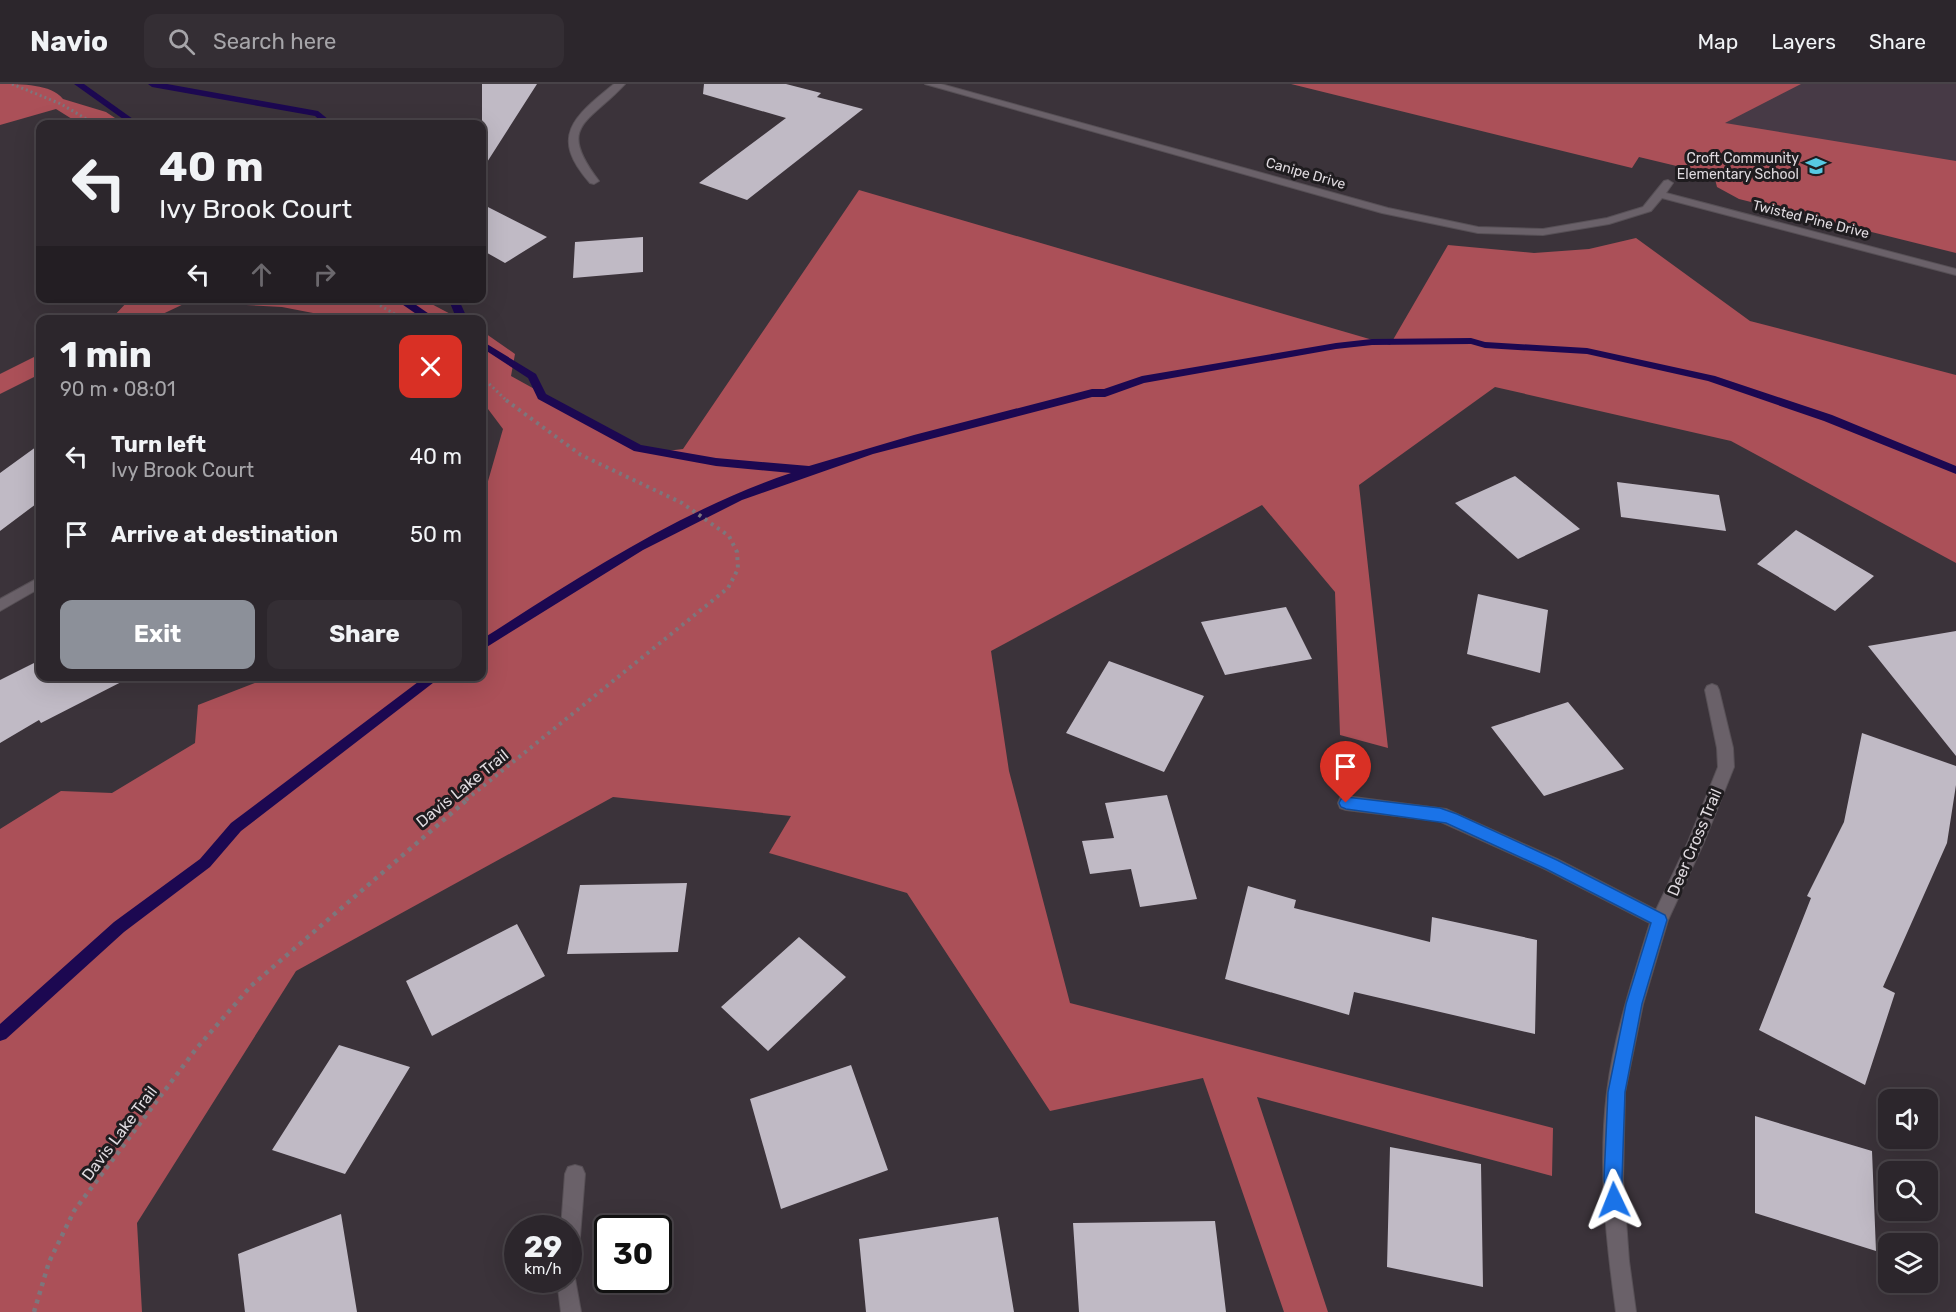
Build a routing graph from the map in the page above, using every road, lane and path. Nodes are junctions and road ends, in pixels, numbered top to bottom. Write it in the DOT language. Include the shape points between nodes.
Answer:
graph roads {
  1 [pos="12,84"];
  2 [pos="620,84"];
  3 [pos="930,84"];
  4 [pos="88,120"];
  5 [pos="594,181"];
  6 [pos="1668,183"];
  7 [pos="1659,194"];
  8 [pos="1956,272"];
  9 [pos="376,303"];
  10 [pos="396,315"];
  11 [pos="486,381"];
  12 [pos="682,503"];
  13 [pos="36,584"];
  14 [pos="0,606"];
  15 [pos="1712,690"];
  16 [pos="1346,803"];
  17 [pos="1659,920"];
  18 [pos="575,1174"];
  19 [pos="572,1215"];
  20 [pos="568,1293"];
  21 [pos="34,1312"];
  22 [pos="571,1312"];
  23 [pos="1626,1312"];
  1 -- 4 [label="path"];
  2 -- 5 [label="street" via="605,95 573,136 574,151"];
  3 -- 7 [label="street, Canipe Drive" via="1386,211 1478,230 1543,232 1609,221 1647,209"];
  6 -- 7 [label="street, Canipe Drive"];
  7 -- 8 [label="street, Twisted Pine Drive"];
  9 -- 10 [label="path"];
  11 -- 12 [label="path, Davis Lake Trail" via="509,403 581,455"];
  12 -- 21 [label="path, Davis Lake Trail" via="729,536 738,569 728,588 432,828 251,986 196,1049 74,1211 49,1262"];
  13 -- 14 [label="street"];
  15 -- 17 [label="street, Deer Cross Trail" via="1726,768"];
  16 -- 17 [label="street" via="1440,814 1551,864"];
  17 -- 23 [label="street, Deer Cross Trail" via="1634,1004 1616,1092 1613,1179"];
  18 -- 19 [label="street"];
  20 -- 22 [label="street"];
}
